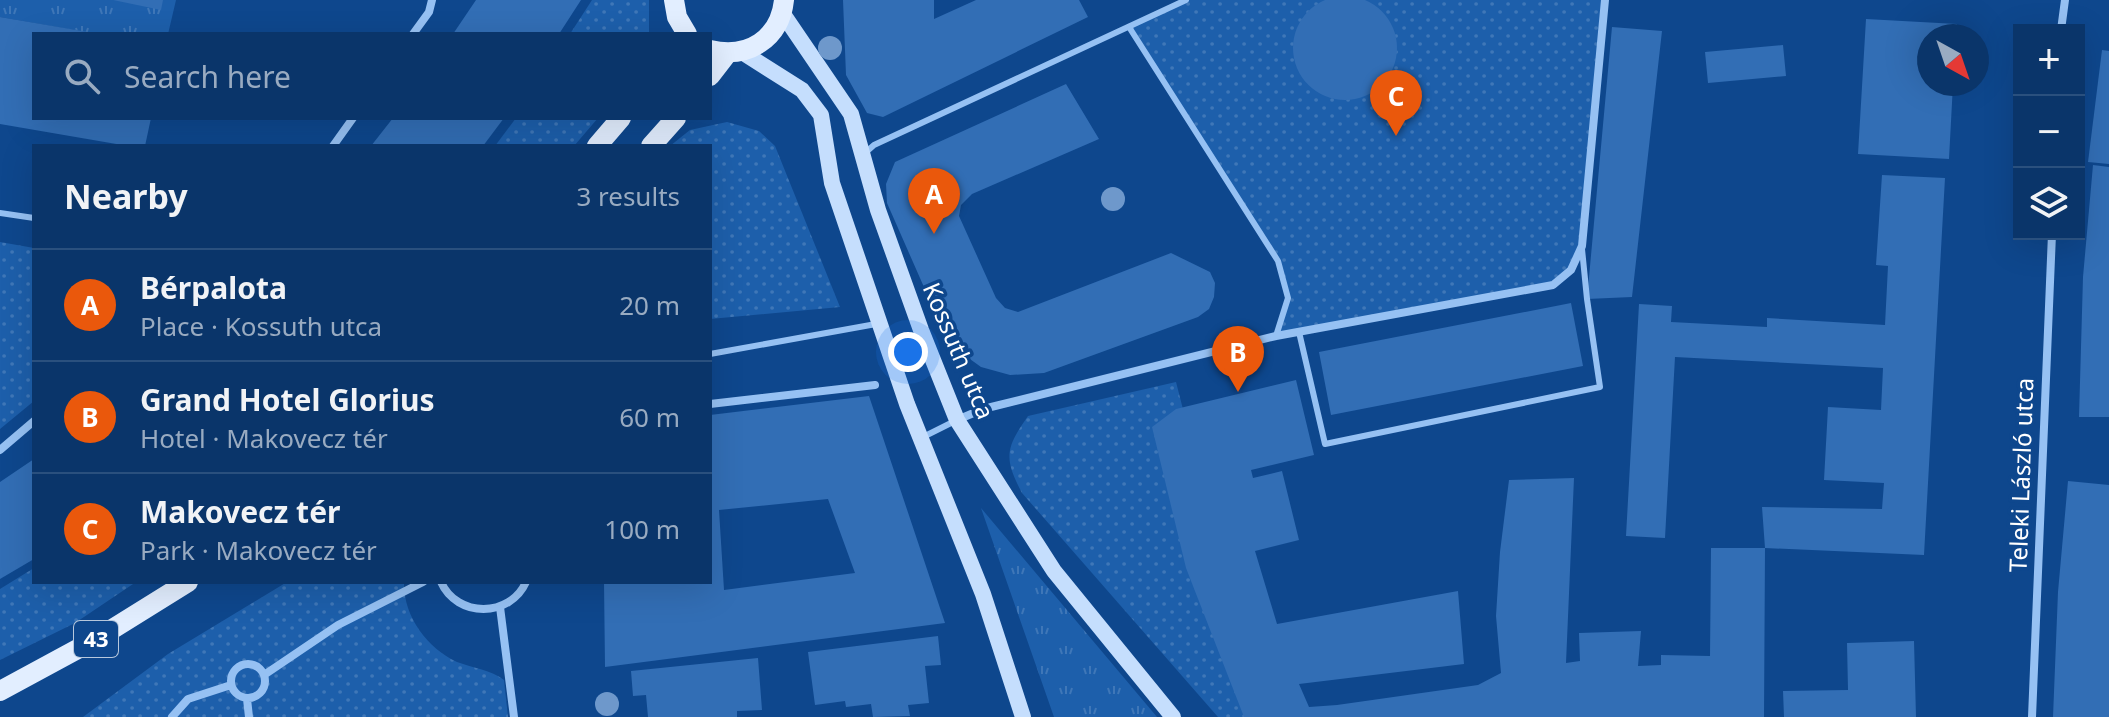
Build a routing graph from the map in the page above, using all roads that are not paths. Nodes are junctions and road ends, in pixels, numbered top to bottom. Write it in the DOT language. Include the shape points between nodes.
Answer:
graph roads {
  1 [pos="432,0"];
  2 [pos="1186,0"];
  3 [pos="1605,0"];
  4 [pos="2065,0"];
  5 [pos="784,7"];
  6 [pos="2062,24"];
  7 [pos="1129,27"];
  8 [pos="414,32"];
  9 [pos="726,52"];
  10 [pos="712,73"];
  11 [pos="352,120"];
  12 [pos="619,120"];
  13 [pos="674,120"];
  14 [pos="334,144"];
  15 [pos="599,144"];
  16 [pos="653,144"];
  17 [pos="861,156"];
  18 [pos="0,213"];
  19 [pos="32,218"];
  20 [pos="2052,240"];
  21 [pos="1582,246"];
  22 [pos="880,323"];
  23 [pos="1299,332"];
  24 [pos="1276,336"];
  25 [pos="712,354"];
  26 [pos="875,385"];
  27 [pos="712,404"];
  28 [pos="957,420"];
  29 [pos="32,423"];
  30 [pos="921,438"];
  31 [pos="0,450"];
  32 [pos="185,584"];
  33 [pos="419,584"];
  34 [pos="442,584"];
  35 [pos="525,584"];
  36 [pos="500,607"];
  37 [pos="264,675"];
  38 [pos="231,685"];
  39 [pos="0,691"];
  40 [pos="247,699"];
  41 [pos="172,717"];
  42 [pos="249,717"];
  43 [pos="514,717"];
  44 [pos="1023,717"];
  45 [pos="1173,717"];
  46 [pos="2032,717"];
  1 -- 8 [label="street"];
  2 -- 7 [label="lane"];
  3 -- 21 [label="street"];
  4 -- 6 [label="street"];
  5 -- 9 [label="main road" via="774,31 760,45"];
  5 -- 17 [label="main road, Kossuth utca" via="851,114"];
  7 -- 17 [label="lane" via="874,145"];
  7 -- 24 [label="lane" via="1278,261 1288,298"];
  9 -- 10 [label="main road"];
  9 -- 22 [label="main road" via="802,90 821,115 832,183"];
  11 -- 14 [label="street"];
  12 -- 15 [label="main road"];
  13 -- 16 [label="main road"];
  17 -- 28 [label="main road, Kossuth utca"];
  18 -- 19 [label="lane"];
  20 -- 46 [label="street, Teleki László utca"];
  21 -- 23 [label="street" via="1571,270 1553,285"];
  21 -- 23 [label="lane" via="1600,387 1325,444"];
  22 -- 25 [label="lane"];
  22 -- 30 [label="main road"];
  23 -- 24 [label="street"];
  24 -- 28 [label="street" via="983,409"];
  26 -- 27 [label="street"];
  28 -- 30 [label="lane"];
  28 -- 45 [label="main road, Kossuth utca" via="1054,571"];
  29 -- 31 [label="street"];
  30 -- 44 [label="main road" via="983,594"];
  32 -- 39 [label="main road, 43"];
  33 -- 37 [label="street" via="338,625"];
  34 -- 36 [label="street" via="455,601 469,608"];
  35 -- 36 [label="street"];
  36 -- 43 [label="street"];
  37 -- 38 [label="street" via="251,664 240,665"];
  37 -- 40 [label="street" via="262,691"];
  38 -- 40 [label="street" via="236,695"];
  38 -- 41 [label="street" via="188,699"];
  40 -- 42 [label="street"];
}
